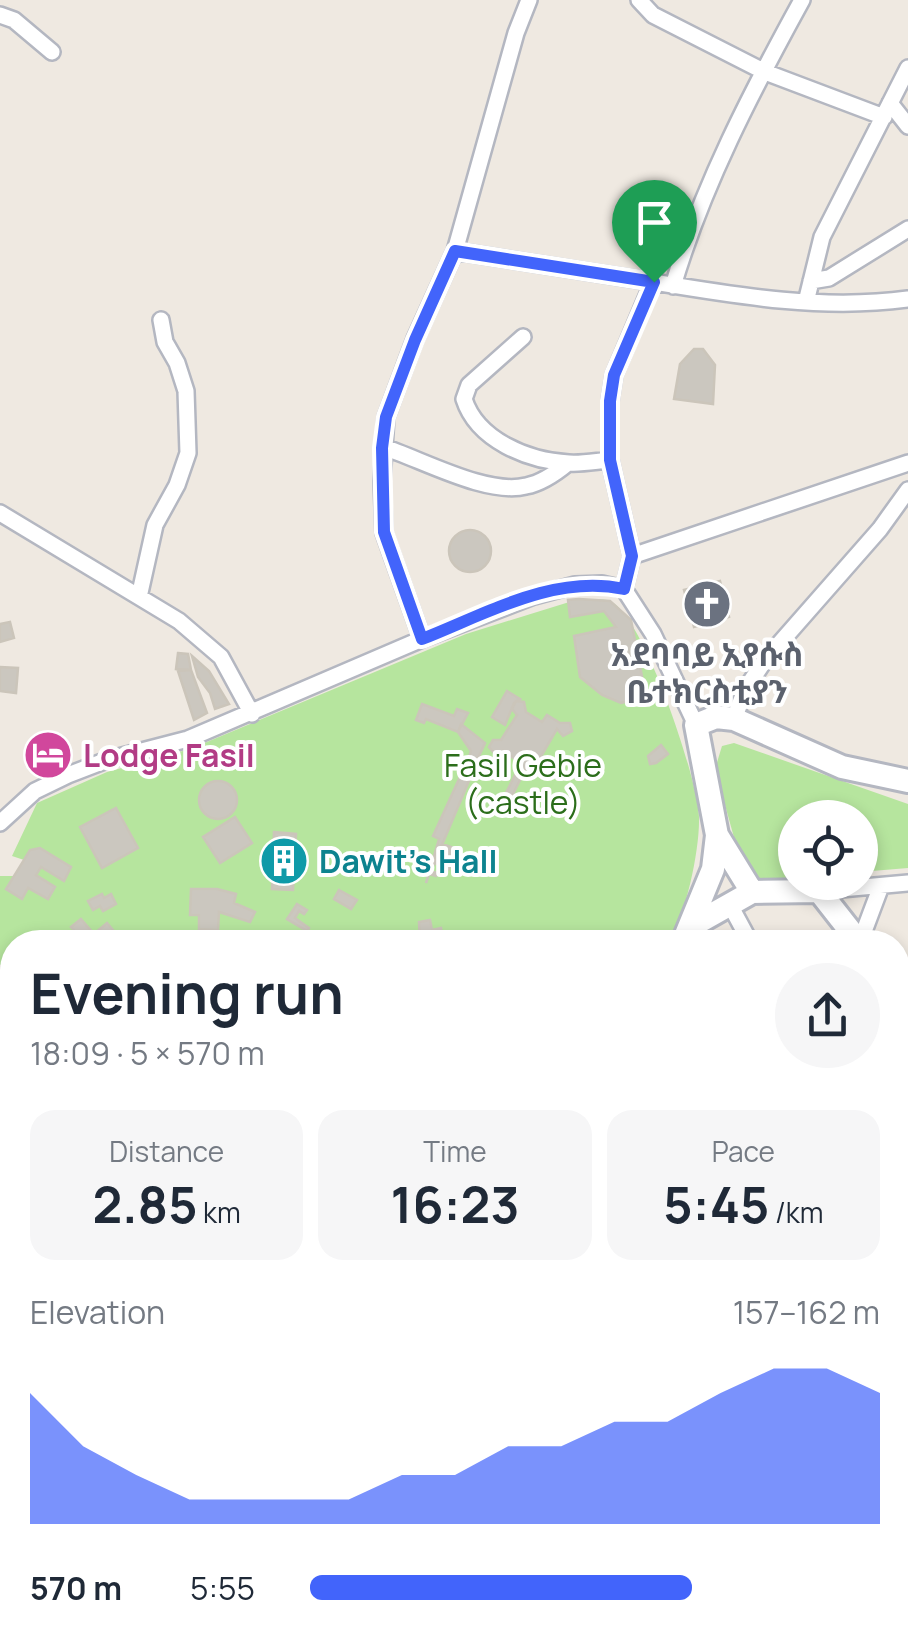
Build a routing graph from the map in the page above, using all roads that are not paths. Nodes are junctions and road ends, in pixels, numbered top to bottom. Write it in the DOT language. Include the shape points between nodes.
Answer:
graph roads {
  1 [pos="529,0"];
  2 [pos="639,0"];
  3 [pos="782,0"];
  4 [pos="800,4"];
  5 [pos="0,15"];
  6 [pos="52,52"];
  7 [pos="908,68"];
  8 [pos="765,72"];
  9 [pos="887,110"];
  10 [pos="908,126"];
  11 [pos="908,229"];
  12 [pos="455,251"];
  13 [pos="654,282"];
  14 [pos="812,282"];
  15 [pos="672,286"];
  16 [pos="908,299"];
  17 [pos="806,302"];
  18 [pos="160,320"];
  19 [pos="523,338"];
  20 [pos="382,448"];
  21 [pos="610,460"];
  22 [pos="908,463"];
  23 [pos="568,464"];
  24 [pos="908,490"];
  25 [pos="3,519"];
  26 [pos="632,556"];
  27 [pos="624,589"];
  28 [pos="139,597"];
  29 [pos="422,639"];
  30 [pos="252,714"];
  31 [pos="734,719"];
  32 [pos="696,726"];
  33 [pos="908,781"];
  34 [pos="0,823"];
  35 [pos="717,835"];
  36 [pos="908,883"];
  37 [pos="878,886"];
  38 [pos="881,886"];
  39 [pos="752,892"];
  40 [pos="778,892"];
  41 [pos="825,900"];
  42 [pos="729,903"];
  43 [pos="688,930"];
  44 [pos="693,930"];
  45 [pos="744,930"];
  46 [pos="849,930"];
  47 [pos="864,930"];
  1 -- 12 [label="street"];
  2 -- 8 [label="street" via="652,15"];
  3 -- 4 [label="street"];
  4 -- 8 [label="street"];
  5 -- 6 [label="street"];
  7 -- 9 [label="street"];
  8 -- 9 [label="street"];
  8 -- 15 [label="street" via="708,186"];
  9 -- 10 [label="street"];
  9 -- 14 [label="street" via="822,238"];
  11 -- 14 [label="street"];
  12 -- 13 [label="street"];
  12 -- 20 [label="street" via="386,417"];
  13 -- 15 [label="street"];
  13 -- 21 [label="street" via="614,375"];
  14 -- 17 [label="street"];
  15 -- 17 [label="street"];
  16 -- 17 [label="street"];
  18 -- 28 [label="street" via="186,391 188,453 155,525"];
  19 -- 23 [label="street" via="470,385 468,412 500,443"];
  20 -- 23 [label="street" via="507,488 541,481"];
  20 -- 29 [label="street" via="384,532"];
  21 -- 23 [label="street"];
  21 -- 26 [label="street"];
  22 -- 26 [label="street"];
  24 -- 31 [label="street" via="765,660"];
  25 -- 28 [label="street"];
  26 -- 27 [label="street"];
  27 -- 29 [label="street" via="554,589"];
  27 -- 32 [label="street"];
  28 -- 30 [label="street" via="221,657"];
  29 -- 30 [label="street"];
  30 -- 34 [label="street" via="68,776 35,791"];
  31 -- 32 [label="street" via="716,717"];
  31 -- 33 [label="street" via="842,767"];
  32 -- 35 [label="street"];
  35 -- 39 [label="street"];
  35 -- 43 [label="street" via="713,869"];
  36 -- 38 [label="street"];
  37 -- 38 [label="street"];
  38 -- 47 [label="street"];
  39 -- 40 [label="street"];
  39 -- 42 [label="street"];
  41 -- 46 [label="street"];
  42 -- 44 [label="street"];
  42 -- 45 [label="street"];
}
